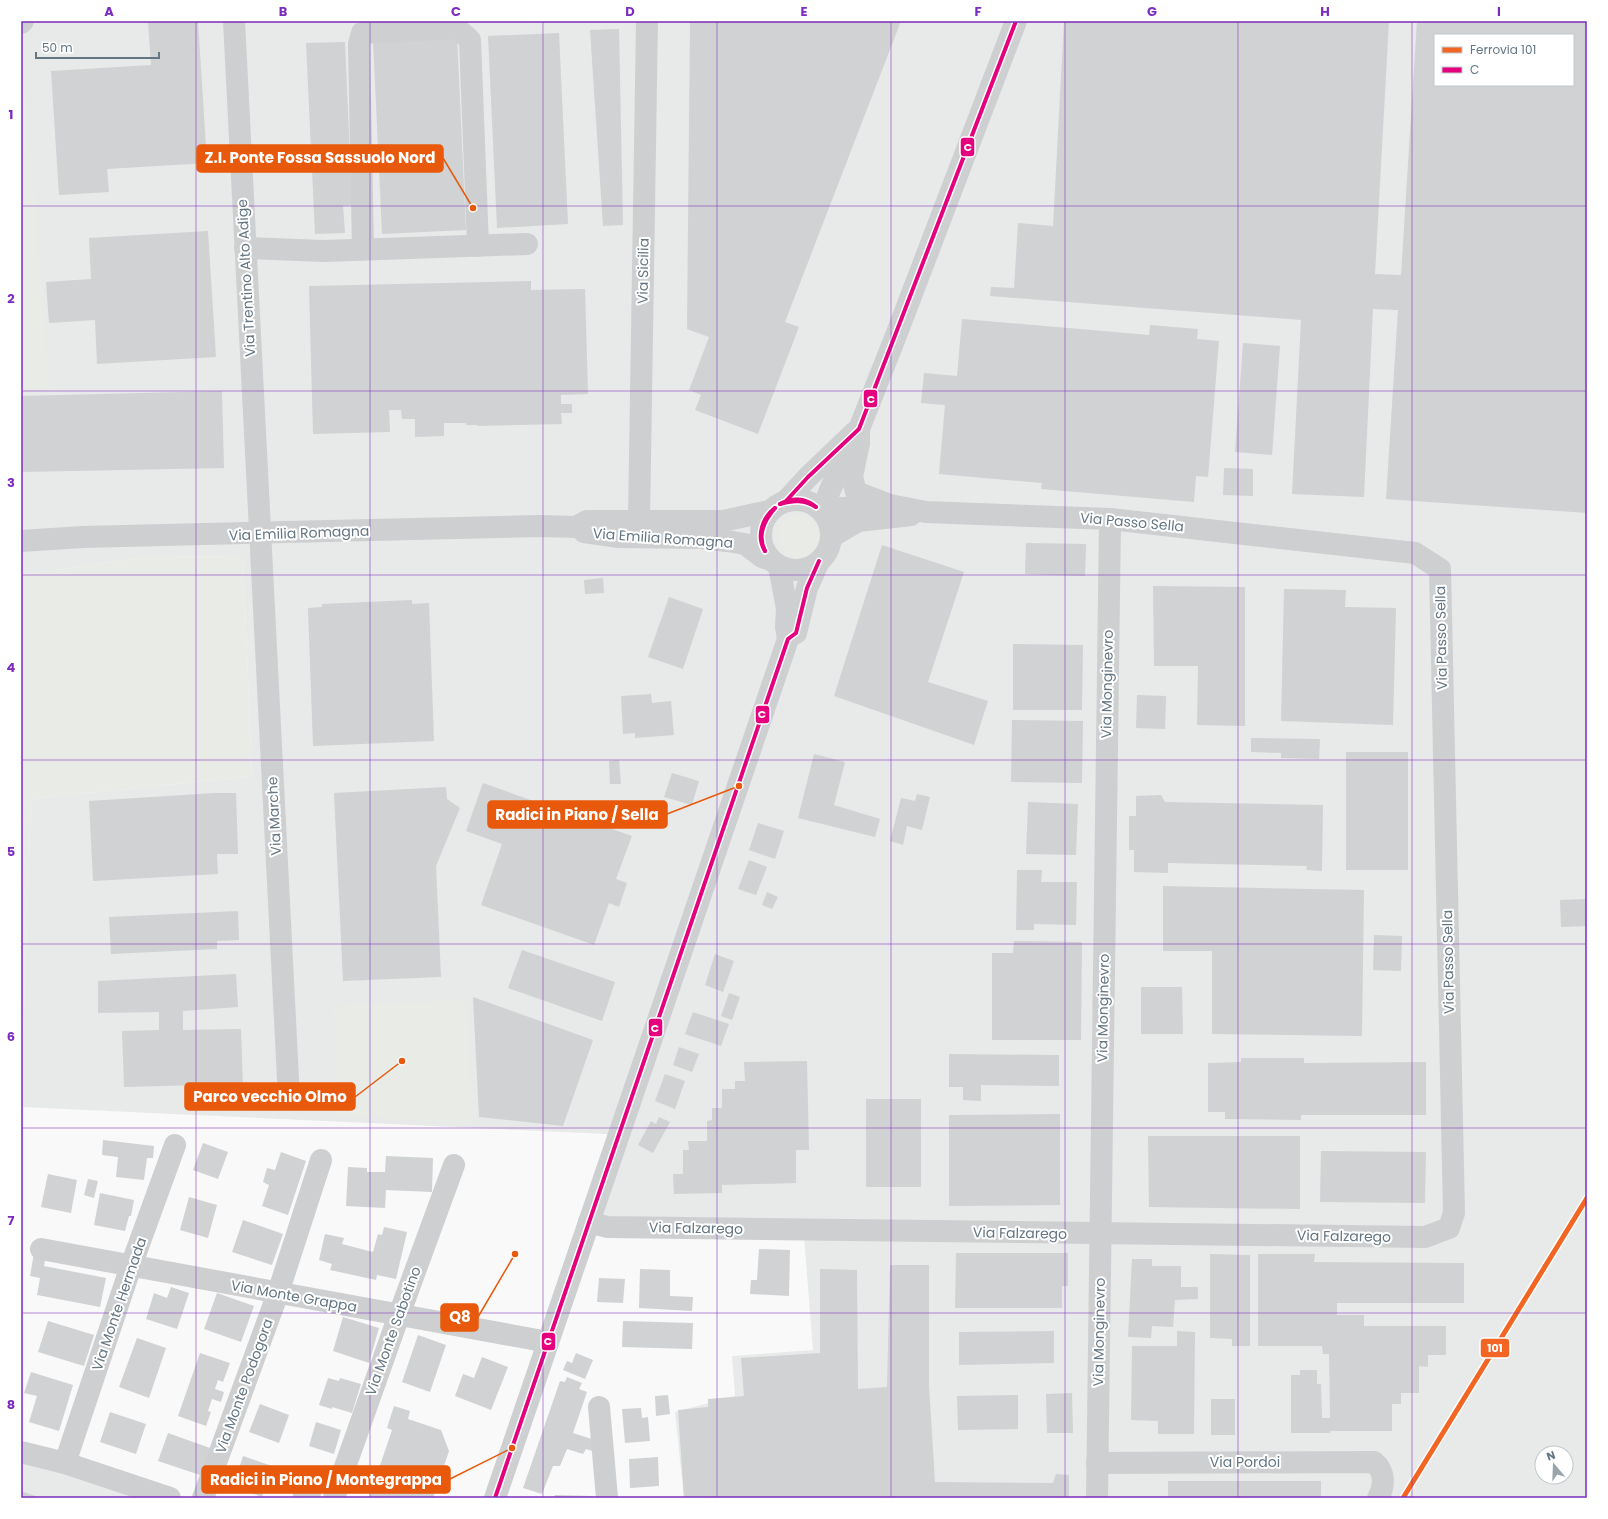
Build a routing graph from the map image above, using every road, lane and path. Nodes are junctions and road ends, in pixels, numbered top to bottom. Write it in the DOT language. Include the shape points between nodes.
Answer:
graph roads {
  1 [pos="234,21"];
  2 [pos="647,21"];
  3 [pos="1016,21"];
  4 [pos="527,244"];
  5 [pos="478,246"];
  6 [pos="245,248"];
  7 [pos="364,249"];
  8 [pos="859,436"];
  9 [pos="890,505"];
  10 [pos="778,506"];
  11 [pos="926,512"];
  12 [pos="824,513"];
  13 [pos="1110,519"];
  14 [pos="640,521"];
  15 [pos="576,527"];
  16 [pos="259,534"];
  17 [pos="831,538"];
  18 [pos="21,541"];
  19 [pos="819,561"];
  20 [pos="775,563"];
  21 [pos="788,639"];
  22 [pos="289,1098"];
  23 [pos="176,1146"];
  24 [pos="321,1160"];
  25 [pos="454,1165"];
  26 [pos="589,1222"];
  27 [pos="1449,1228"];
  28 [pos="1100,1234"];
  29 [pos="41,1249"];
  30 [pos="131,1266"];
  31 [pos="278,1293"];
  32 [pos="399,1315"];
  33 [pos="548,1342"];
  34 [pos="599,1407"];
  35 [pos="21,1452"];
  36 [pos="65,1463"];
  37 [pos="1098,1463"];
  38 [pos="1380,1488"];
  39 [pos="170,1498"];
  40 [pos="203,1498"];
  41 [pos="334,1498"];
  42 [pos="495,1498"];
  43 [pos="607,1498"];
  44 [pos="1097,1498"];
  1 -- 6 [label="street, Via Trentino Alto Adige"];
  2 -- 14 [label="street, Via Sicilia"];
  3 -- 8 [label="street"];
  4 -- 5 [label="street"];
  5 -- 7 [label="street"];
  5 -- 7 [label="street" via="470,40 457,28 362,33 360,44"];
  6 -- 7 [label="street" via="324,251"];
  6 -- 16 [label="street, Via Trentino Alto Adige"];
  8 -- 9 [label="street, Via Passo Sella" via="852,477 856,492"];
  8 -- 10 [label="street" via="808,477"];
  8 -- 12 [label="street" via="839,470"];
  9 -- 11 [label="street, Via Passo Sella"];
  9 -- 12 [label="street, Via Passo Sella" via="876,508 840,508"];
  10 -- 12 [label="street" via="803,500"];
  10 -- 14 [label="street, Via Emilia Romagna" via="723,521"];
  10 -- 20 [label="street" via="764,520 761,531 761,542 765,552"];
  11 -- 13 [label="street, Via Passo Sella"];
  11 -- 17 [label="street, Via Passo Sella" via="858,522"];
  12 -- 17 [label="street" via="831,529"];
  13 -- 27 [label="street, Via Passo Sella" via="1415,553 1440,569 1454,1213"];
  13 -- 28 [label="street, Via Monginevro"];
  14 -- 15 [label="street, Via Emilia Romagna" via="587,521"];
  15 -- 16 [label="street, Via Emilia Romagna"];
  15 -- 20 [label="street, Via Emilia Romagna" via="585,534 681,537 745,544"];
  16 -- 18 [label="street, Via Emilia Romagna"];
  16 -- 22 [label="street, Via Marche"];
  17 -- 19 [label="street" via="825,555"];
  19 -- 20 [label="street" via="799,570"];
  19 -- 21 [label="street" via="807,588 796,633"];
  20 -- 21 [label="street" via="786,608"];
  21 -- 26 [label="street"];
  23 -- 30 [label="street, Via Monte Hermada"];
  24 -- 31 [label="street, Via Monte Podogora"];
  25 -- 32 [label="street, Via Monte Sabotino"];
  26 -- 28 [label="street, Via Falzarego" via="607,1227"];
  26 -- 33 [label="street"];
  27 -- 28 [label="street, Via Falzarego" via="1425,1237"];
  28 -- 37 [label="street, Via Monginevro"];
  29 -- 30 [label="street, Via Monte Grappa"];
  30 -- 31 [label="street, Via Monte Grappa"];
  30 -- 36 [label="street, Via Monte Hermada"];
  31 -- 32 [label="street, Via Monte Grappa"];
  31 -- 40 [label="street, Via Monte Podogora"];
  32 -- 33 [label="street, Via Monte Grappa"];
  32 -- 41 [label="street, Via Monte Sabotino"];
  33 -- 42 [label="street"];
  34 -- 43 [label="street"];
  35 -- 36 [label="street"];
  36 -- 39 [label="street"];
  37 -- 38 [label="street, Via Pordoi" via="1374,1462 1381,1468"];
  37 -- 44 [label="street, Via Monginevro"];
}
